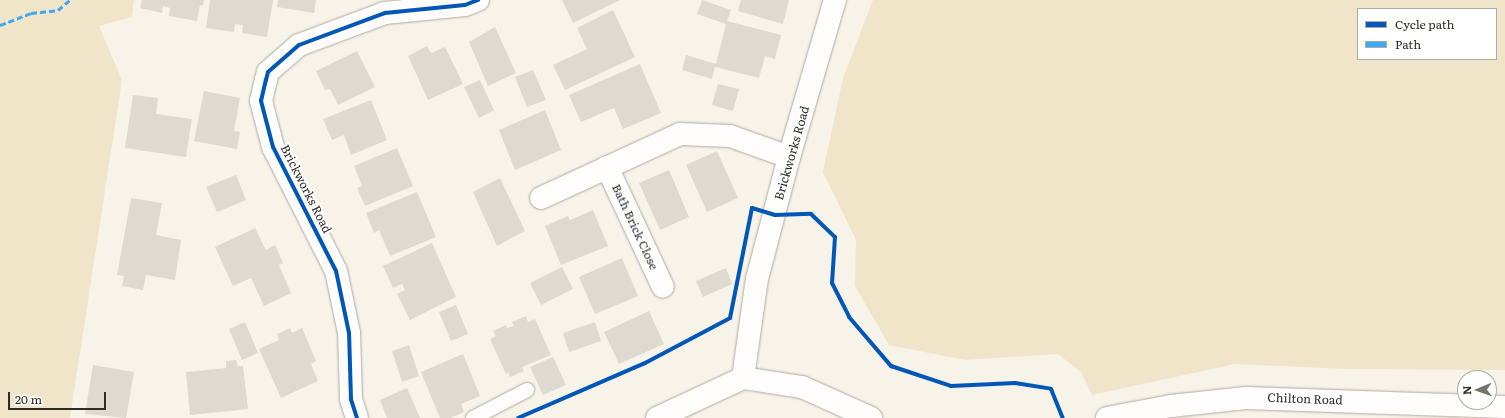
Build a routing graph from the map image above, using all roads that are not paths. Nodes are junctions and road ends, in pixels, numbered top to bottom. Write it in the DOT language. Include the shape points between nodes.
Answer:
graph roads {
  1 [pos="478,0"];
  2 [pos="835,0"];
  3 [pos="789,157"];
  4 [pos="607,167"];
  5 [pos="541,198"];
  6 [pos="663,287"];
  7 [pos="743,378"];
  8 [pos="527,390"];
  9 [pos="1505,406"];
  10 [pos="357,418"];
  11 [pos="473,418"];
  12 [pos="657,418"];
  13 [pos="871,418"];
  14 [pos="1107,418"];
  1 -- 10 [label="street, Brickworks Road" via="465,5 385,14 299,45 268,72 261,101 273,147 336,271 349,333 351,399"];
  2 -- 3 [label="street, Brickworks Road"];
  3 -- 4 [label="street" via="730,136 680,134"];
  3 -- 7 [label="street, Brickworks Road" via="757,279"];
  4 -- 5 [label="street"];
  4 -- 6 [label="street, Bath Brick Close"];
  7 -- 12 [label="street"];
  7 -- 13 [label="street" via="802,387"];
  8 -- 11 [label="lane"];
  9 -- 14 [label="street, Chilton Road" via="1246,398 1171,406"];
}
